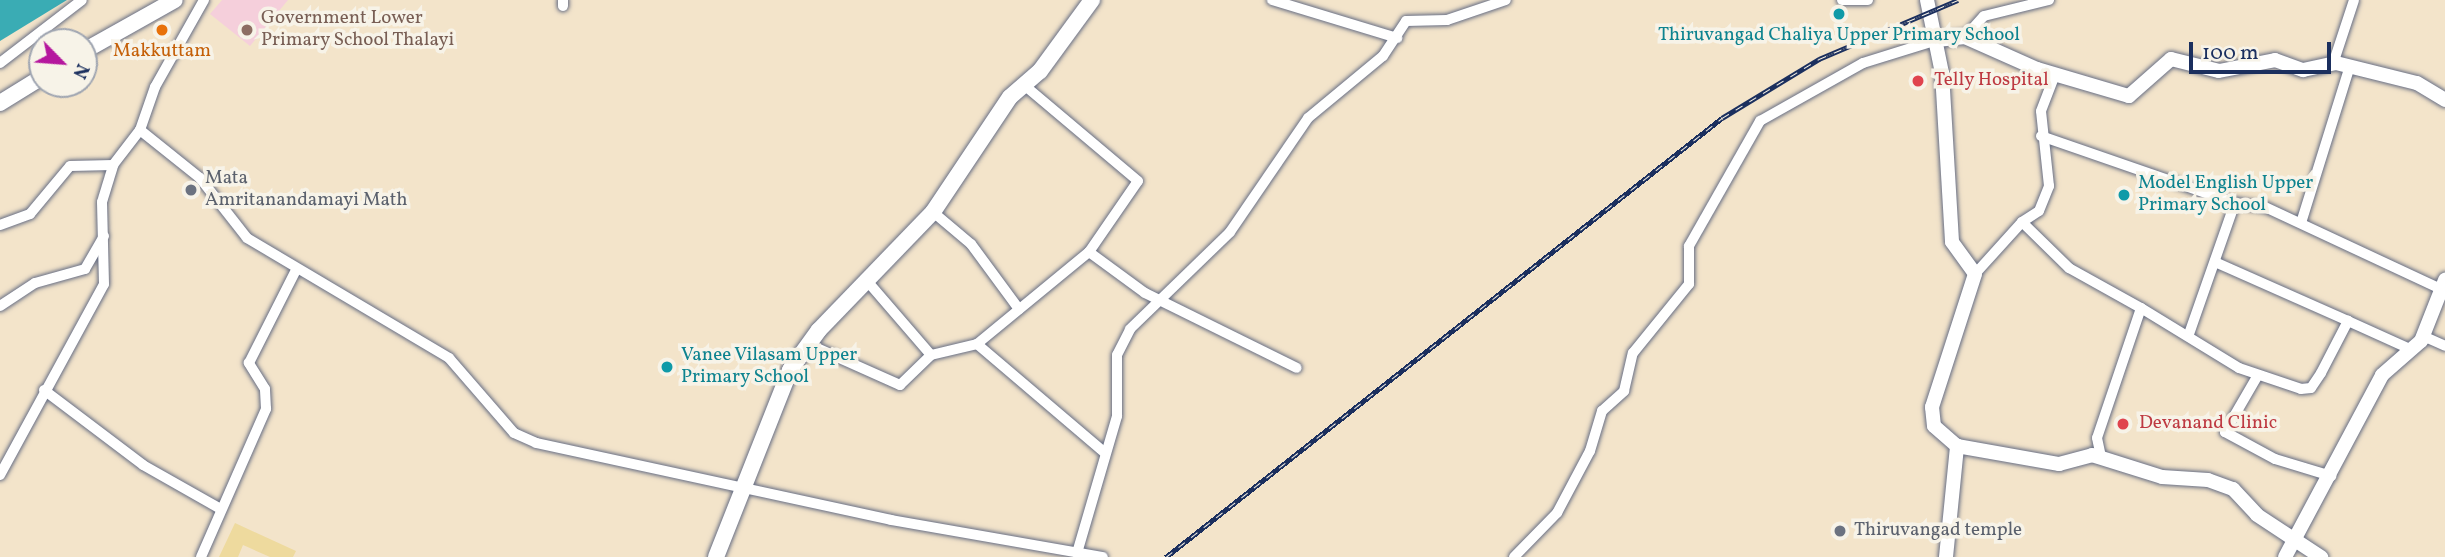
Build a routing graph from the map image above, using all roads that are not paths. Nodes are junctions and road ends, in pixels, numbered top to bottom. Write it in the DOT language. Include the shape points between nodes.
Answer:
graph roads {
  1 [pos="82,0"];
  2 [pos="175,0"];
  3 [pos="204,0"];
  4 [pos="1272,0"];
  5 [pos="1506,0"];
  6 [pos="1842,0"];
  7 [pos="1868,0"];
  8 [pos="1927,0"];
  9 [pos="2049,0"];
  10 [pos="2354,0"];
  11 [pos="1086,2"];
  12 [pos="1965,37"];
  13 [pos="1397,38"];
  14 [pos="1937,40"];
  15 [pos="98,43"];
  16 [pos="0,63"];
  17 [pos="2333,64"];
  18 [pos="2350,66"];
  19 [pos="2055,75"];
  20 [pos="1024,85"];
  21 [pos="28,86"];
  22 [pos="2445,100"];
  23 [pos="0,103"];
  24 [pos="140,131"];
  25 [pos="2041,136"];
  26 [pos="113,165"];
  27 [pos="2235,202"];
  28 [pos="933,212"];
  29 [pos="2022,222"];
  30 [pos="2301,223"];
  31 [pos="0,225"];
  32 [pos="104,236"];
  33 [pos="1089,252"];
  34 [pos="2215,262"];
  35 [pos="295,272"];
  36 [pos="1975,274"];
  37 [pos="868,282"];
  38 [pos="2443,285"];
  39 [pos="1164,297"];
  40 [pos="0,306"];
  41 [pos="2141,308"];
  42 [pos="1019,309"];
  43 [pos="2348,321"];
  44 [pos="2189,334"];
  45 [pos="2423,336"];
  46 [pos="808,344"];
  47 [pos="977,344"];
  48 [pos="2445,346"];
  49 [pos="2410,349"];
  50 [pos="931,355"];
  51 [pos="1297,368"];
  52 [pos="2258,375"];
  53 [pos="44,390"];
  54 [pos="1957,446"];
  55 [pos="1105,453"];
  56 [pos="2101,457"];
  57 [pos="0,475"];
  58 [pos="2332,476"];
  59 [pos="741,487"];
  60 [pos="219,508"];
  61 [pos="2296,539"];
  62 [pos="1077,553"];
  63 [pos="201,557"];
  64 [pos="716,557"];
  65 [pos="1103,557"];
  66 [pos="1514,557"];
  67 [pos="1946,557"];
  68 [pos="2285,557"];
  69 [pos="2321,557"];
  1 -- 16 [label="street"];
  2 -- 15 [label="main road"];
  3 -- 24 [label="street" via="155,87"];
  4 -- 13 [label="street"];
  5 -- 13 [label="street" via="1447,20 1406,22"];
  6 -- 7 [label="street"];
  8 -- 14 [label="street"];
  9 -- 12 [label="street" via="1984,16"];
  10 -- 17 [label="street"];
  11 -- 20 [label="main road" via="1058,47"];
  12 -- 14 [label="street"];
  12 -- 19 [label="street"];
  13 -- 39 [label="street" via="1308,118 1230,232"];
  14 -- 36 [label="street" via="1952,242"];
  14 -- 66 [label="street" via="1863,63 1760,121 1689,246 1689,284 1633,353 1624,391 1604,407 1581,471 1557,513"];
  17 -- 18 [label="street"];
  17 -- 19 [label="street" via="2303,70 2275,60 2219,71 2171,59 2129,96"];
  18 -- 22 [label="street" via="2417,83"];
  18 -- 30 [label="street"];
  19 -- 25 [label="street" via="2041,111"];
  20 -- 28 [label="main road"];
  20 -- 33 [label="street" via="1138,181"];
  21 -- 23 [label="main road"];
  24 -- 26 [label="street"];
  24 -- 35 [label="street" via="200,178 247,238"];
  25 -- 27 [label="street"];
  25 -- 29 [label="street" via="2049,186 2039,211"];
  26 -- 31 [label="street" via="70,166 30,214"];
  26 -- 32 [label="street" via="102,202"];
  27 -- 30 [label="street"];
  27 -- 34 [label="street"];
  28 -- 37 [label="main road"];
  28 -- 42 [label="street" via="971,244"];
  29 -- 36 [label="street"];
  29 -- 41 [label="street" via="2069,268"];
  30 -- 38 [label="street"];
  32 -- 40 [label="street" via="85,269 35,284"];
  32 -- 53 [label="street" via="104,284"];
  33 -- 39 [label="street" via="1145,293"];
  33 -- 42 [label="street"];
  34 -- 43 [label="street"];
  34 -- 44 [label="street"];
  35 -- 59 [label="street" via="413,331 449,358 514,433 536,443"];
  35 -- 60 [label="street" via="249,363 268,400"];
  36 -- 54 [label="street" via="1932,407 1934,426"];
  37 -- 46 [label="main road"];
  37 -- 50 [label="street"];
  38 -- 45 [label="street"];
  39 -- 51 [label="street"];
  39 -- 55 [label="street" via="1120,344 1121,397"];
  41 -- 44 [label="street"];
  41 -- 56 [label="street" via="2097,438"];
  42 -- 47 [label="street"];
  43 -- 49 [label="street"];
  43 -- 52 [label="street" via="2311,388"];
  44 -- 52 [label="street"];
  45 -- 48 [label="street"];
  45 -- 49 [label="street"];
  46 -- 50 [label="street" via="900,385"];
  46 -- 59 [label="main road" via="778,392"];
  47 -- 50 [label="street"];
  47 -- 55 [label="street"];
  49 -- 58 [label="street" via="2382,375"];
  52 -- 58 [label="street" via="2225,432 2275,459"];
  53 -- 57 [label="street"];
  53 -- 60 [label="street" via="143,466"];
  54 -- 56 [label="street" via="2059,464"];
  54 -- 67 [label="street"];
  55 -- 62 [label="street"];
  56 -- 61 [label="street" via="2232,489 2257,515"];
  58 -- 61 [label="street"];
  59 -- 62 [label="street"];
  59 -- 64 [label="main road"];
  60 -- 63 [label="street"];
  61 -- 68 [label="street"];
  61 -- 69 [label="street"];
  62 -- 65 [label="street"];
}
